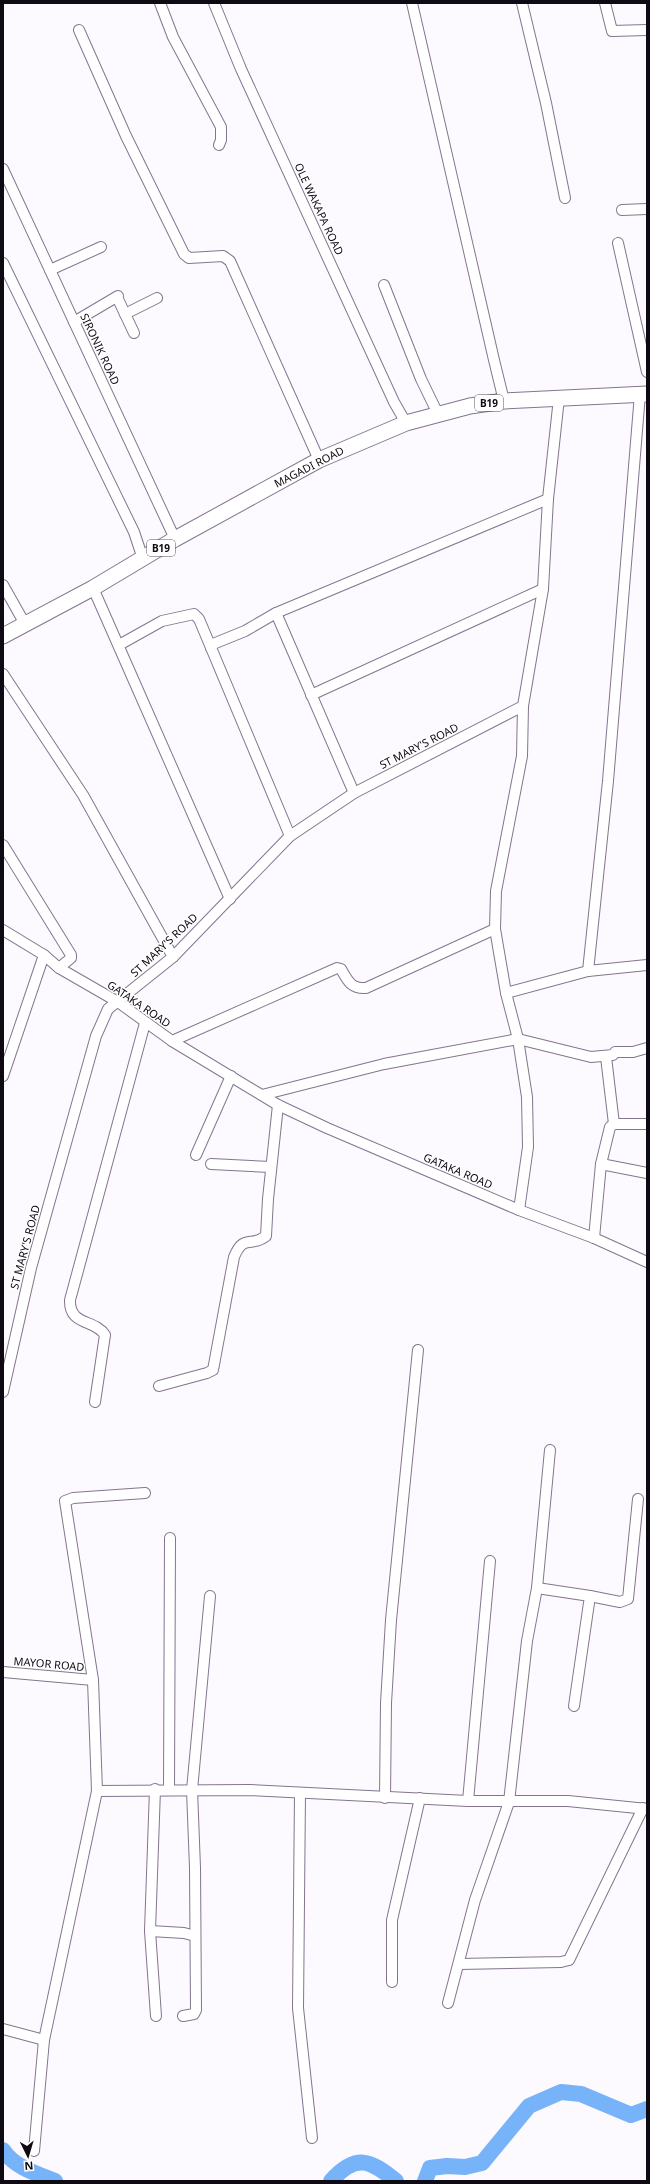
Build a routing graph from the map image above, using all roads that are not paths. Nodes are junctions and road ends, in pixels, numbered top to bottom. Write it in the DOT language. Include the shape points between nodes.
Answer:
graph roads {
  1 [pos="160,3"];
  2 [pos="214,3"];
  3 [pos="412,3"];
  4 [pos="522,3"];
  5 [pos="604,3"];
  6 [pos="79,30"];
  7 [pos="647,30"];
  8 [pos="219,145"];
  9 [pos="3,169"];
  10 [pos="565,198"];
  11 [pos="647,209"];
  12 [pos="622,210"];
  13 [pos="618,243"];
  14 [pos="101,247"];
  15 [pos="3,263"];
  16 [pos="50,270"];
  17 [pos="384,285"];
  18 [pos="157,298"];
  19 [pos="125,314"];
  20 [pos="74,322"];
  21 [pos="134,333"];
  22 [pos="647,372"];
  23 [pos="643,394"];
  24 [pos="559,398"];
  25 [pos="504,401"];
  26 [pos="438,414"];
  27 [pos="406,423"];
  28 [pos="319,460"];
  29 [pos="548,498"];
  30 [pos="175,539"];
  31 [pos="143,558"];
  32 [pos="3,585"];
  33 [pos="93,588"];
  34 [pos="543,589"];
  35 [pos="276,613"];
  36 [pos="25,624"];
  37 [pos="3,636"];
  38 [pos="119,645"];
  39 [pos="211,648"];
  40 [pos="3,674"];
  41 [pos="311,695"];
  42 [pos="523,706"];
  43 [pos="354,793"];
  44 [pos="290,836"];
  45 [pos="3,845"];
  46 [pos="230,899"];
  47 [pos="3,930"];
  48 [pos="495,930"];
  49 [pos="44,955"];
  50 [pos="173,957"];
  51 [pos="647,965"];
  52 [pos="59,968"];
  53 [pos="588,971"];
  54 [pos="506,993"];
  55 [pos="118,1002"];
  56 [pos="145,1023"];
  57 [pos="518,1040"];
  58 [pos="172,1041"];
  59 [pos="647,1048"];
  60 [pos="606,1057"];
  61 [pos="3,1076"];
  62 [pos="231,1076"];
  63 [pos="262,1095"];
  64 [pos="278,1105"];
  65 [pos="614,1124"];
  66 [pos="647,1124"];
  67 [pos="196,1155"];
  68 [pos="211,1164"];
  69 [pos="601,1164"];
  70 [pos="271,1168"];
  71 [pos="647,1173"];
  72 [pos="519,1210"];
  73 [pos="594,1238"];
  74 [pos="647,1262"];
  75 [pos="418,1350"];
  76 [pos="159,1386"];
  77 [pos="3,1392"];
  78 [pos="95,1402"];
  79 [pos="550,1450"];
  80 [pos="145,1493"];
  81 [pos="638,1499"];
  82 [pos="170,1538"];
  83 [pos="490,1561"];
  84 [pos="537,1588"];
  85 [pos="210,1596"];
  86 [pos="590,1596"];
  87 [pos="3,1672"];
  88 [pos="93,1680"];
  89 [pos="574,1706"];
  90 [pos="155,1789"];
  91 [pos="169,1790"];
  92 [pos="192,1790"];
  93 [pos="97,1791"];
  94 [pos="300,1792"];
  95 [pos="384,1798"];
  96 [pos="420,1798"];
  97 [pos="468,1801"];
  98 [pos="509,1802"];
  99 [pos="645,1808"];
  100 [pos="150,1931"];
  101 [pos="196,1936"];
  102 [pos="459,1964"];
  103 [pos="392,1982"];
  104 [pos="448,2003"];
  105 [pos="156,2016"];
  106 [pos="183,2016"];
  107 [pos="3,2029"];
  108 [pos="44,2040"];
  109 [pos="312,2138"];
  110 [pos="34,2151"];
  1 -- 8 [label="street" via="173,37 221,127"];
  2 -- 27 [label="street, OLE WAKAPA ROAD" via="244,76"];
  3 -- 25 [label="street"];
  4 -- 10 [label="street"];
  5 -- 7 [label="street" via="612,32"];
  6 -- 28 [label="street" via="126,136 184,254 190,258 223,256 230,261"];
  9 -- 16 [label="street, SIRONIK ROAD"];
  11 -- 12 [label="street"];
  13 -- 22 [label="street"];
  14 -- 16 [label="street"];
  15 -- 31 [label="street" via="134,532"];
  16 -- 20 [label="street, SIRONIK ROAD"];
  17 -- 26 [label="street" via="421,379"];
  18 -- 19 [label="street"];
  19 -- 20 [label="street" via="117,296"];
  19 -- 21 [label="street"];
  20 -- 30 [label="street, SIRONIK ROAD"];
  23 -- 24 [label="highway, MAGADI ROAD / B19"];
  23 -- 53 [label="street"];
  24 -- 25 [label="highway, MAGADI ROAD / B19"];
  24 -- 29 [label="street"];
  25 -- 26 [label="highway, MAGADI ROAD / B19"];
  26 -- 27 [label="highway, MAGADI ROAD / B19"];
  27 -- 28 [label="highway, MAGADI ROAD / B19"];
  28 -- 30 [label="highway, MAGADI ROAD / B19"];
  29 -- 34 [label="street"];
  29 -- 35 [label="street"];
  30 -- 31 [label="highway, MAGADI ROAD / B19"];
  31 -- 33 [label="highway, MAGADI ROAD / B19"];
  32 -- 36 [label="street"];
  33 -- 36 [label="highway, MAGADI ROAD / B19"];
  33 -- 38 [label="street"];
  34 -- 41 [label="street"];
  34 -- 42 [label="street"];
  35 -- 39 [label="street" via="245,631 213,644"];
  35 -- 41 [label="street"];
  36 -- 37 [label="highway, MAGADI ROAD / B19"];
  38 -- 39 [label="street" via="162,621 194,614 199,619"];
  38 -- 46 [label="street"];
  39 -- 44 [label="street"];
  40 -- 50 [label="street" via="83,795"];
  41 -- 43 [label="street"];
  42 -- 43 [label="street, ST MARY'S ROAD"];
  42 -- 48 [label="street" via="522,756 496,891"];
  43 -- 44 [label="street, ST MARY'S ROAD"];
  44 -- 46 [label="street, ST MARY'S ROAD"];
  45 -- 52 [label="street" via="70,951 71,958"];
  46 -- 50 [label="street, ST MARY'S ROAD"];
  47 -- 49 [label="street, GATAKA ROAD"];
  48 -- 54 [label="street"];
  48 -- 58 [label="street" via="366,988 358,989 349,984 341,969 337,968"];
  49 -- 52 [label="street, GATAKA ROAD"];
  49 -- 61 [label="street"];
  50 -- 55 [label="street, ST MARY'S ROAD"];
  51 -- 53 [label="street"];
  52 -- 55 [label="street, GATAKA ROAD"];
  53 -- 54 [label="street"];
  54 -- 57 [label="street"];
  55 -- 56 [label="street, GATAKA ROAD"];
  55 -- 77 [label="street, ST MARY'S ROAD" via="108,1009 96,1036 31,1268"];
  56 -- 58 [label="street, GATAKA ROAD"];
  56 -- 78 [label="street" via="70,1300 69,1308 73,1315 105,1335"];
  57 -- 60 [label="street" via="591,1057"];
  57 -- 63 [label="street" via="384,1064"];
  57 -- 72 [label="street" via="527,1097 528,1147"];
  58 -- 62 [label="street, GATAKA ROAD"];
  59 -- 60 [label="street" via="633,1052 615,1052 613,1056"];
  60 -- 65 [label="street"];
  62 -- 63 [label="street, GATAKA ROAD"];
  62 -- 67 [label="street"];
  63 -- 64 [label="street, GATAKA ROAD"];
  64 -- 70 [label="street"];
  64 -- 72 [label="street, GATAKA ROAD"];
  65 -- 66 [label="street"];
  65 -- 69 [label="street" via="610,1127"];
  68 -- 70 [label="street"];
  69 -- 71 [label="street"];
  69 -- 73 [label="street"];
  70 -- 76 [label="street" via="266,1236 261,1240 245,1242 239,1246 234,1257 212,1370"];
  72 -- 73 [label="street, GATAKA ROAD"];
  73 -- 74 [label="street, GATAKA ROAD"];
  75 -- 95 [label="street" via="391,1620"];
  79 -- 84 [label="street"];
  80 -- 88 [label="street" via="73,1498 65,1501"];
  81 -- 86 [label="street" via="628,1599 620,1602"];
  82 -- 91 [label="street"];
  83 -- 97 [label="street"];
  84 -- 86 [label="street"];
  84 -- 98 [label="street" via="527,1641"];
  85 -- 92 [label="street"];
  86 -- 89 [label="street"];
  87 -- 88 [label="street, MAYOR ROAD"];
  88 -- 93 [label="street"];
  90 -- 91 [label="street"];
  90 -- 93 [label="street"];
  90 -- 100 [label="street"];
  91 -- 92 [label="street"];
  92 -- 94 [label="street"];
  92 -- 101 [label="street"];
  93 -- 108 [label="street"];
  94 -- 95 [label="street"];
  94 -- 109 [label="street" via="298,2008"];
  95 -- 96 [label="street"];
  96 -- 97 [label="street"];
  96 -- 103 [label="street" via="392,1920"];
  97 -- 98 [label="street"];
  98 -- 99 [label="street" via="568,1801"];
  98 -- 102 [label="street" via="476,1900"];
  99 -- 102 [label="street" via="569,1960"];
  100 -- 101 [label="street"];
  100 -- 105 [label="street"];
  101 -- 106 [label="street" via="196,2010 194,2014"];
  102 -- 104 [label="street"];
  107 -- 108 [label="street"];
  108 -- 110 [label="street"];
}
